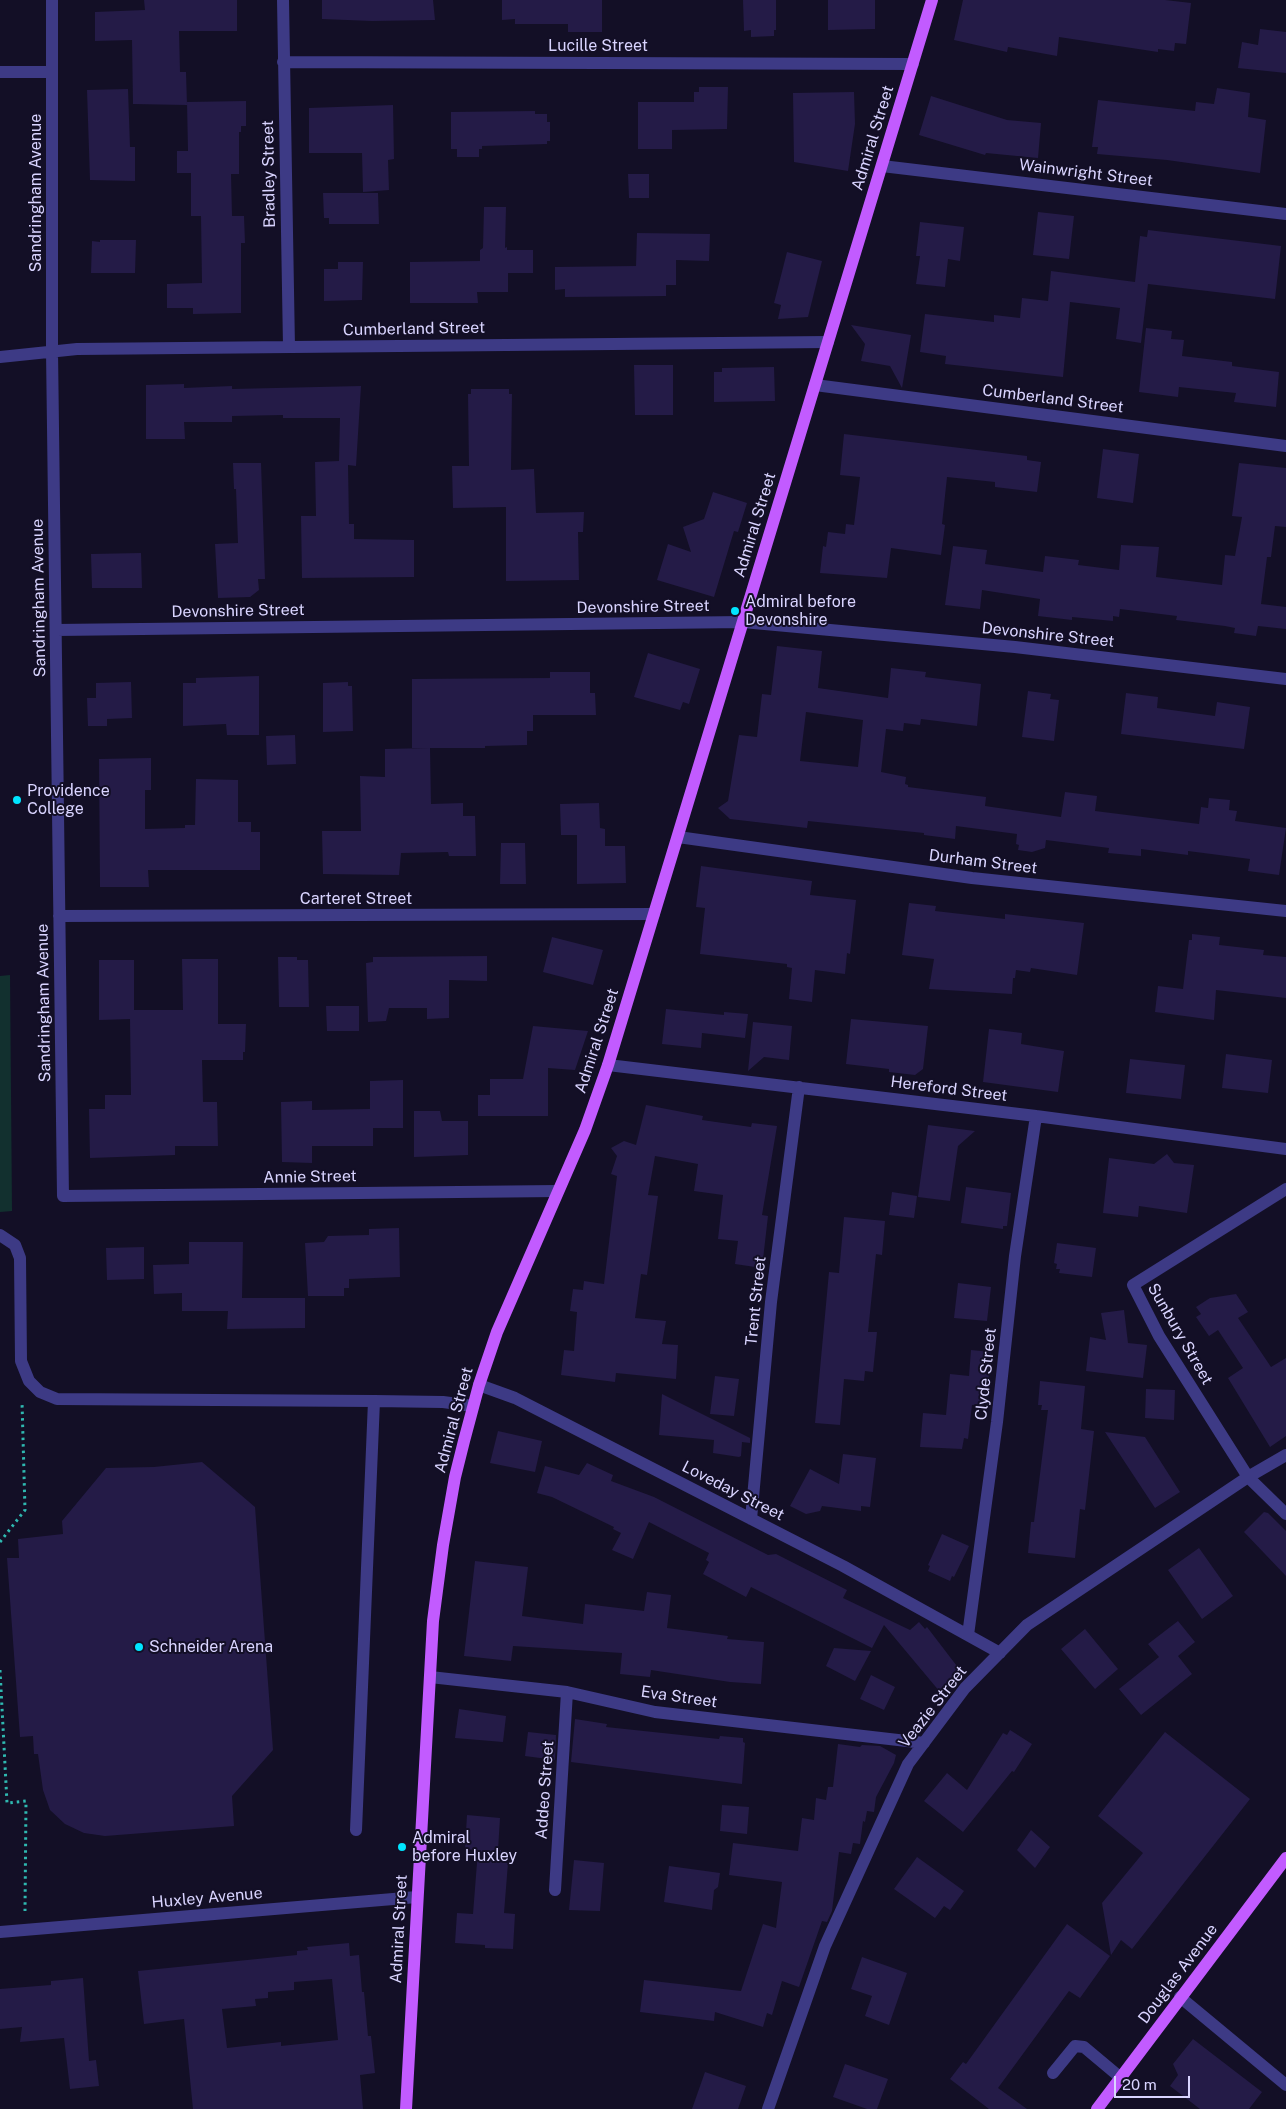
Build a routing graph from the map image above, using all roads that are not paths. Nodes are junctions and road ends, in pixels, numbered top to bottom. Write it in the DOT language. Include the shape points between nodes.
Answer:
graph roads {
  1 [pos="52,0"];
  2 [pos="283,0"];
  3 [pos="932,0"];
  4 [pos="282,62"];
  5 [pos="913,64"];
  6 [pos="0,72"];
  7 [pos="52,72"];
  8 [pos="882,166"];
  9 [pos="1286,214"];
  10 [pos="828,342"];
  11 [pos="289,347"];
  12 [pos="52,351"];
  13 [pos="0,357"];
  14 [pos="815,385"];
  15 [pos="1286,446"];
  16 [pos="743,622"];
  17 [pos="56,630"];
  18 [pos="1286,679"];
  19 [pos="678,837"];
  20 [pos="1286,911"];
  21 [pos="654,914"];
  22 [pos="59,916"];
  23 [pos="608,1065"];
  24 [pos="799,1087"];
  25 [pos="1036,1116"];
  26 [pos="1286,1149"];
  27 [pos="1286,1189"];
  28 [pos="558,1191"];
  29 [pos="63,1196"];
  30 [pos="0,1235"];
  31 [pos="479,1385"];
  32 [pos="374,1402"];
  33 [pos="473,1406"];
  34 [pos="1286,1454"];
  35 [pos="1248,1477"];
  36 [pos="1286,1514"];
  37 [pos="751,1519"];
  38 [pos="968,1635"];
  39 [pos="1000,1653"];
  40 [pos="430,1677"];
  41 [pos="567,1692"];
  42 [pos="924,1743"];
  43 [pos="356,1830"];
  44 [pos="1286,1858"];
  45 [pos="555,1890"];
  46 [pos="417,1897"];
  47 [pos="0,1932"];
  48 [pos="1180,1997"];
  49 [pos="1052,2073"];
  50 [pos="1121,2078"];
  51 [pos="1286,2085"];
  52 [pos="406,2109"];
  53 [pos="768,2109"];
  54 [pos="1097,2109"];
  1 -- 7 [label="street, Sandringham Avenue"];
  2 -- 4 [label="street, Bradley Street"];
  3 -- 5 [label="main road, Admiral Street"];
  4 -- 5 [label="street, Lucille Street"];
  4 -- 11 [label="street, Bradley Street"];
  5 -- 8 [label="main road, Admiral Street"];
  6 -- 7 [label="street"];
  7 -- 12 [label="street, Sandringham Avenue"];
  8 -- 9 [label="street, Wainwright Street"];
  8 -- 10 [label="main road, Admiral Street"];
  10 -- 11 [label="street, Cumberland Street"];
  10 -- 14 [label="main road, Admiral Street"];
  11 -- 12 [label="street, Cumberland Street"];
  12 -- 13 [label="street, Cumberland Street"];
  12 -- 17 [label="street, Sandringham Avenue"];
  14 -- 15 [label="street, Cumberland Street"];
  14 -- 16 [label="main road, Admiral Street"];
  16 -- 17 [label="street, Devonshire Street"];
  16 -- 18 [label="street, Devonshire Street" via="1015,647"];
  16 -- 19 [label="main road, Admiral Street"];
  17 -- 22 [label="street, Sandringham Avenue"];
  19 -- 20 [label="street, Durham Street" via="972,878"];
  19 -- 21 [label="main road, Admiral Street"];
  21 -- 22 [label="street, Carteret Street"];
  21 -- 23 [label="main road, Admiral Street"];
  22 -- 29 [label="street, Sandringham Avenue"];
  23 -- 24 [label="street, Hereford Street"];
  23 -- 28 [label="main road, Admiral Street" via="585,1130"];
  24 -- 25 [label="street, Hereford Street"];
  24 -- 37 [label="street, Trent Street" via="771,1302"];
  25 -- 26 [label="street, Hereford Street"];
  25 -- 38 [label="street, Clyde Street" via="1014,1256 997,1422"];
  27 -- 35 [label="street, Sunbury Street" via="1133,1285 1159,1336"];
  28 -- 29 [label="street, Annie Street"];
  28 -- 31 [label="main road, Admiral Street" via="504,1314"];
  30 -- 32 [label="street" via="15,1245 20,1258 21,1361 29,1380 40,1392 57,1400"];
  31 -- 33 [label="main road, Admiral Street"];
  31 -- 37 [label="street, Loveday Street" via="515,1398"];
  32 -- 33 [label="street" via="444,1402"];
  32 -- 43 [label="street"];
  33 -- 40 [label="main road, Admiral Street" via="455,1477 443,1545"];
  34 -- 35 [label="street, Veazie Street"];
  35 -- 36 [label="street"];
  35 -- 39 [label="street, Veazie Street" via="1027,1625"];
  37 -- 38 [label="street, Loveday Street"];
  38 -- 39 [label="street, Loveday Street"];
  39 -- 42 [label="street, Veazie Street" via="965,1688"];
  40 -- 41 [label="street, Eva Street"];
  40 -- 46 [label="main road, Admiral Street"];
  41 -- 42 [label="street, Eva Street" via="655,1712"];
  41 -- 45 [label="street, Addeo Street"];
  42 -- 53 [label="street, Veazie Street" via="908,1764 825,1946"];
  44 -- 48 [label="main road, Douglas Avenue"];
  46 -- 47 [label="street, Huxley Avenue"];
  46 -- 52 [label="main road, Admiral Street"];
  48 -- 50 [label="main road, Douglas Avenue"];
  48 -- 51 [label="street"];
  49 -- 50 [label="street" via="1076,2046 1084,2047"];
  50 -- 54 [label="main road, Douglas Avenue"];
}
